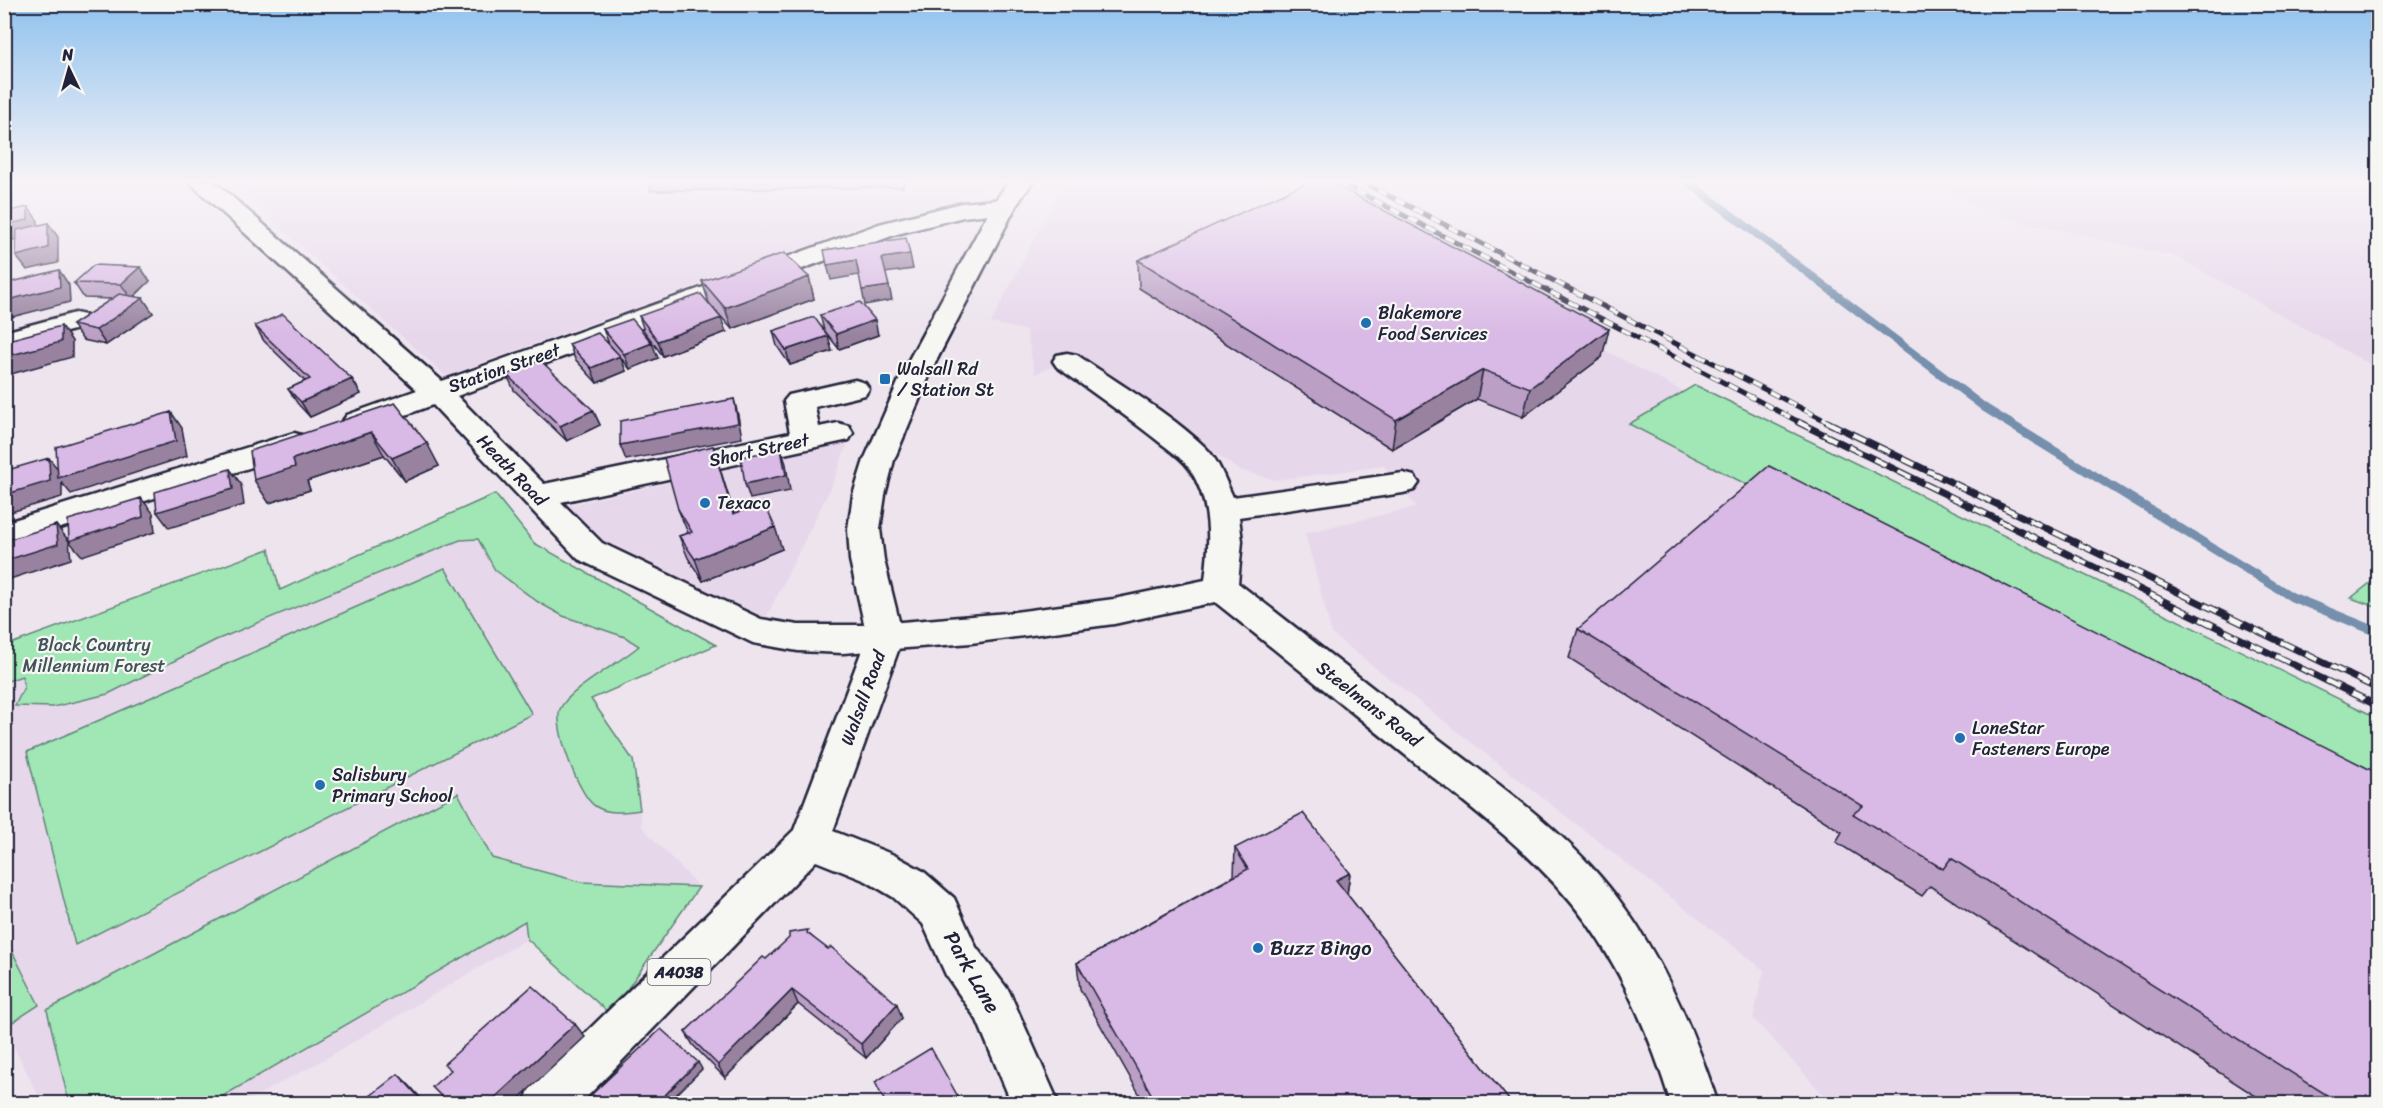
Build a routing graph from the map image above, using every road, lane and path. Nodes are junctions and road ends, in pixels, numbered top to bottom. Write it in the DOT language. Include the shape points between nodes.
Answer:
graph roads {
  1 [pos="258,233"];
  2 [pos="878,233"];
  3 [pos="990,233"];
  4 [pos="75,321"];
  5 [pos="4,341"];
  6 [pos="1066,361"];
  7 [pos="855,389"];
  8 [pos="437,392"];
  9 [pos="838,433"];
  10 [pos="806,440"];
  11 [pos="1403,483"];
  12 [pos="538,496"];
  13 [pos="1222,509"];
  14 [pos="4,535"];
  15 [pos="1221,588"];
  16 [pos="885,637"];
  17 [pos="810,840"];
  18 [pos="547,1104"];
  19 [pos="1036,1104"];
  20 [pos="1695,1104"];
  1 -- 8 [label="street, Heath Road"];
  2 -- 8 [label="street, Station Street"];
  3 -- 16 [label="street, Walsall Road" via="899,411 869,495 864,529 867,561"];
  4 -- 5 [label="street"];
  6 -- 13 [label="street" via="1195,455 1205,468"];
  7 -- 10 [label="street" via="799,400"];
  8 -- 12 [label="street, Heath Road"];
  8 -- 14 [label="street, Station Street" via="321,435"];
  9 -- 10 [label="street, Short Street"];
  10 -- 12 [label="street, Short Street"];
  11 -- 13 [label="street"];
  12 -- 16 [label="street, Heath Road" via="590,551 753,630 817,640"];
  13 -- 15 [label="street" via="1226,541"];
  15 -- 16 [label="street" via="1159,605 1079,619"];
  15 -- 20 [label="street, Steelmans Road" via="1485,795 1569,871 1599,906 1647,979 1676,1045"];
  16 -- 17 [label="street, Walsall Road / A4038"];
  17 -- 18 [label="street, Walsall Road / A4038"];
  17 -- 19 [label="street, Park Lane" via="880,868 908,884 939,911 961,961 993,1006"];
}
